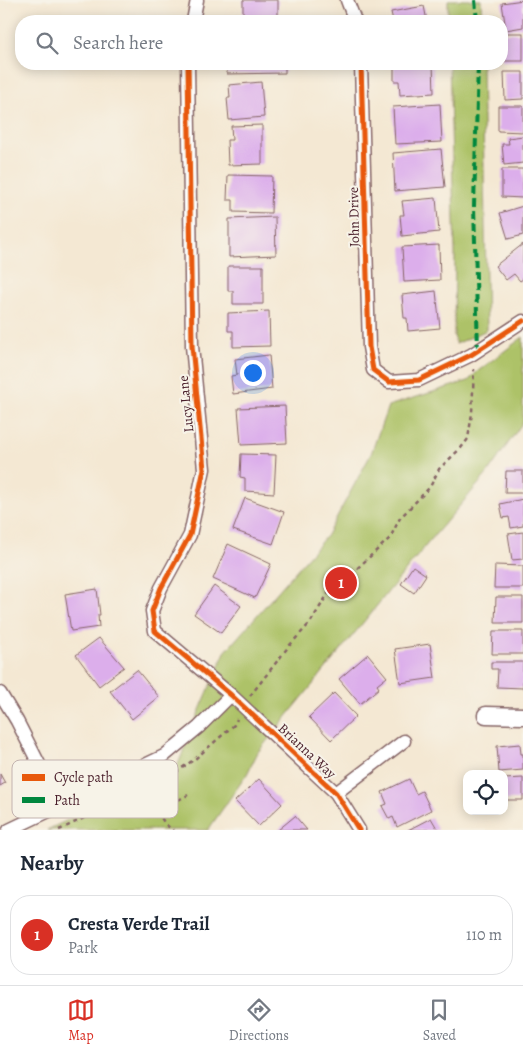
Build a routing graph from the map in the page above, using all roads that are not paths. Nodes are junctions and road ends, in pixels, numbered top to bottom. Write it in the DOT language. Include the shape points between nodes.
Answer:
graph roads {
  1 [pos="197,0"];
  2 [pos="347,0"];
  3 [pos="194,15"];
  4 [pos="353,15"];
  5 [pos="188,70"];
  6 [pos="361,70"];
  7 [pos="523,322"];
  8 [pos="0,693"];
  9 [pos="231,695"];
  10 [pos="486,715"];
  11 [pos="523,716"];
  12 [pos="404,741"];
  13 [pos="37,760"];
  14 [pos="156,760"];
  15 [pos="336,793"];
  16 [pos="37,818"];
  17 [pos="10,830"];
  18 [pos="359,830"];
  1 -- 3 [label="street"];
  2 -- 4 [label="street"];
  5 -- 9 [label="street, Lucy Lane" via="192,346 204,469 190,535 152,611 155,631"];
  6 -- 7 [label="street, John Drive" via="369,347 373,370 389,382 420,380 471,355"];
  8 -- 13 [label="street"];
  9 -- 14 [label="street" via="199,727"];
  9 -- 15 [label="street, Brianna Way"];
  10 -- 11 [label="street"];
  12 -- 15 [label="street"];
  15 -- 18 [label="street, Brianna Way"];
  16 -- 17 [label="street"];
}
